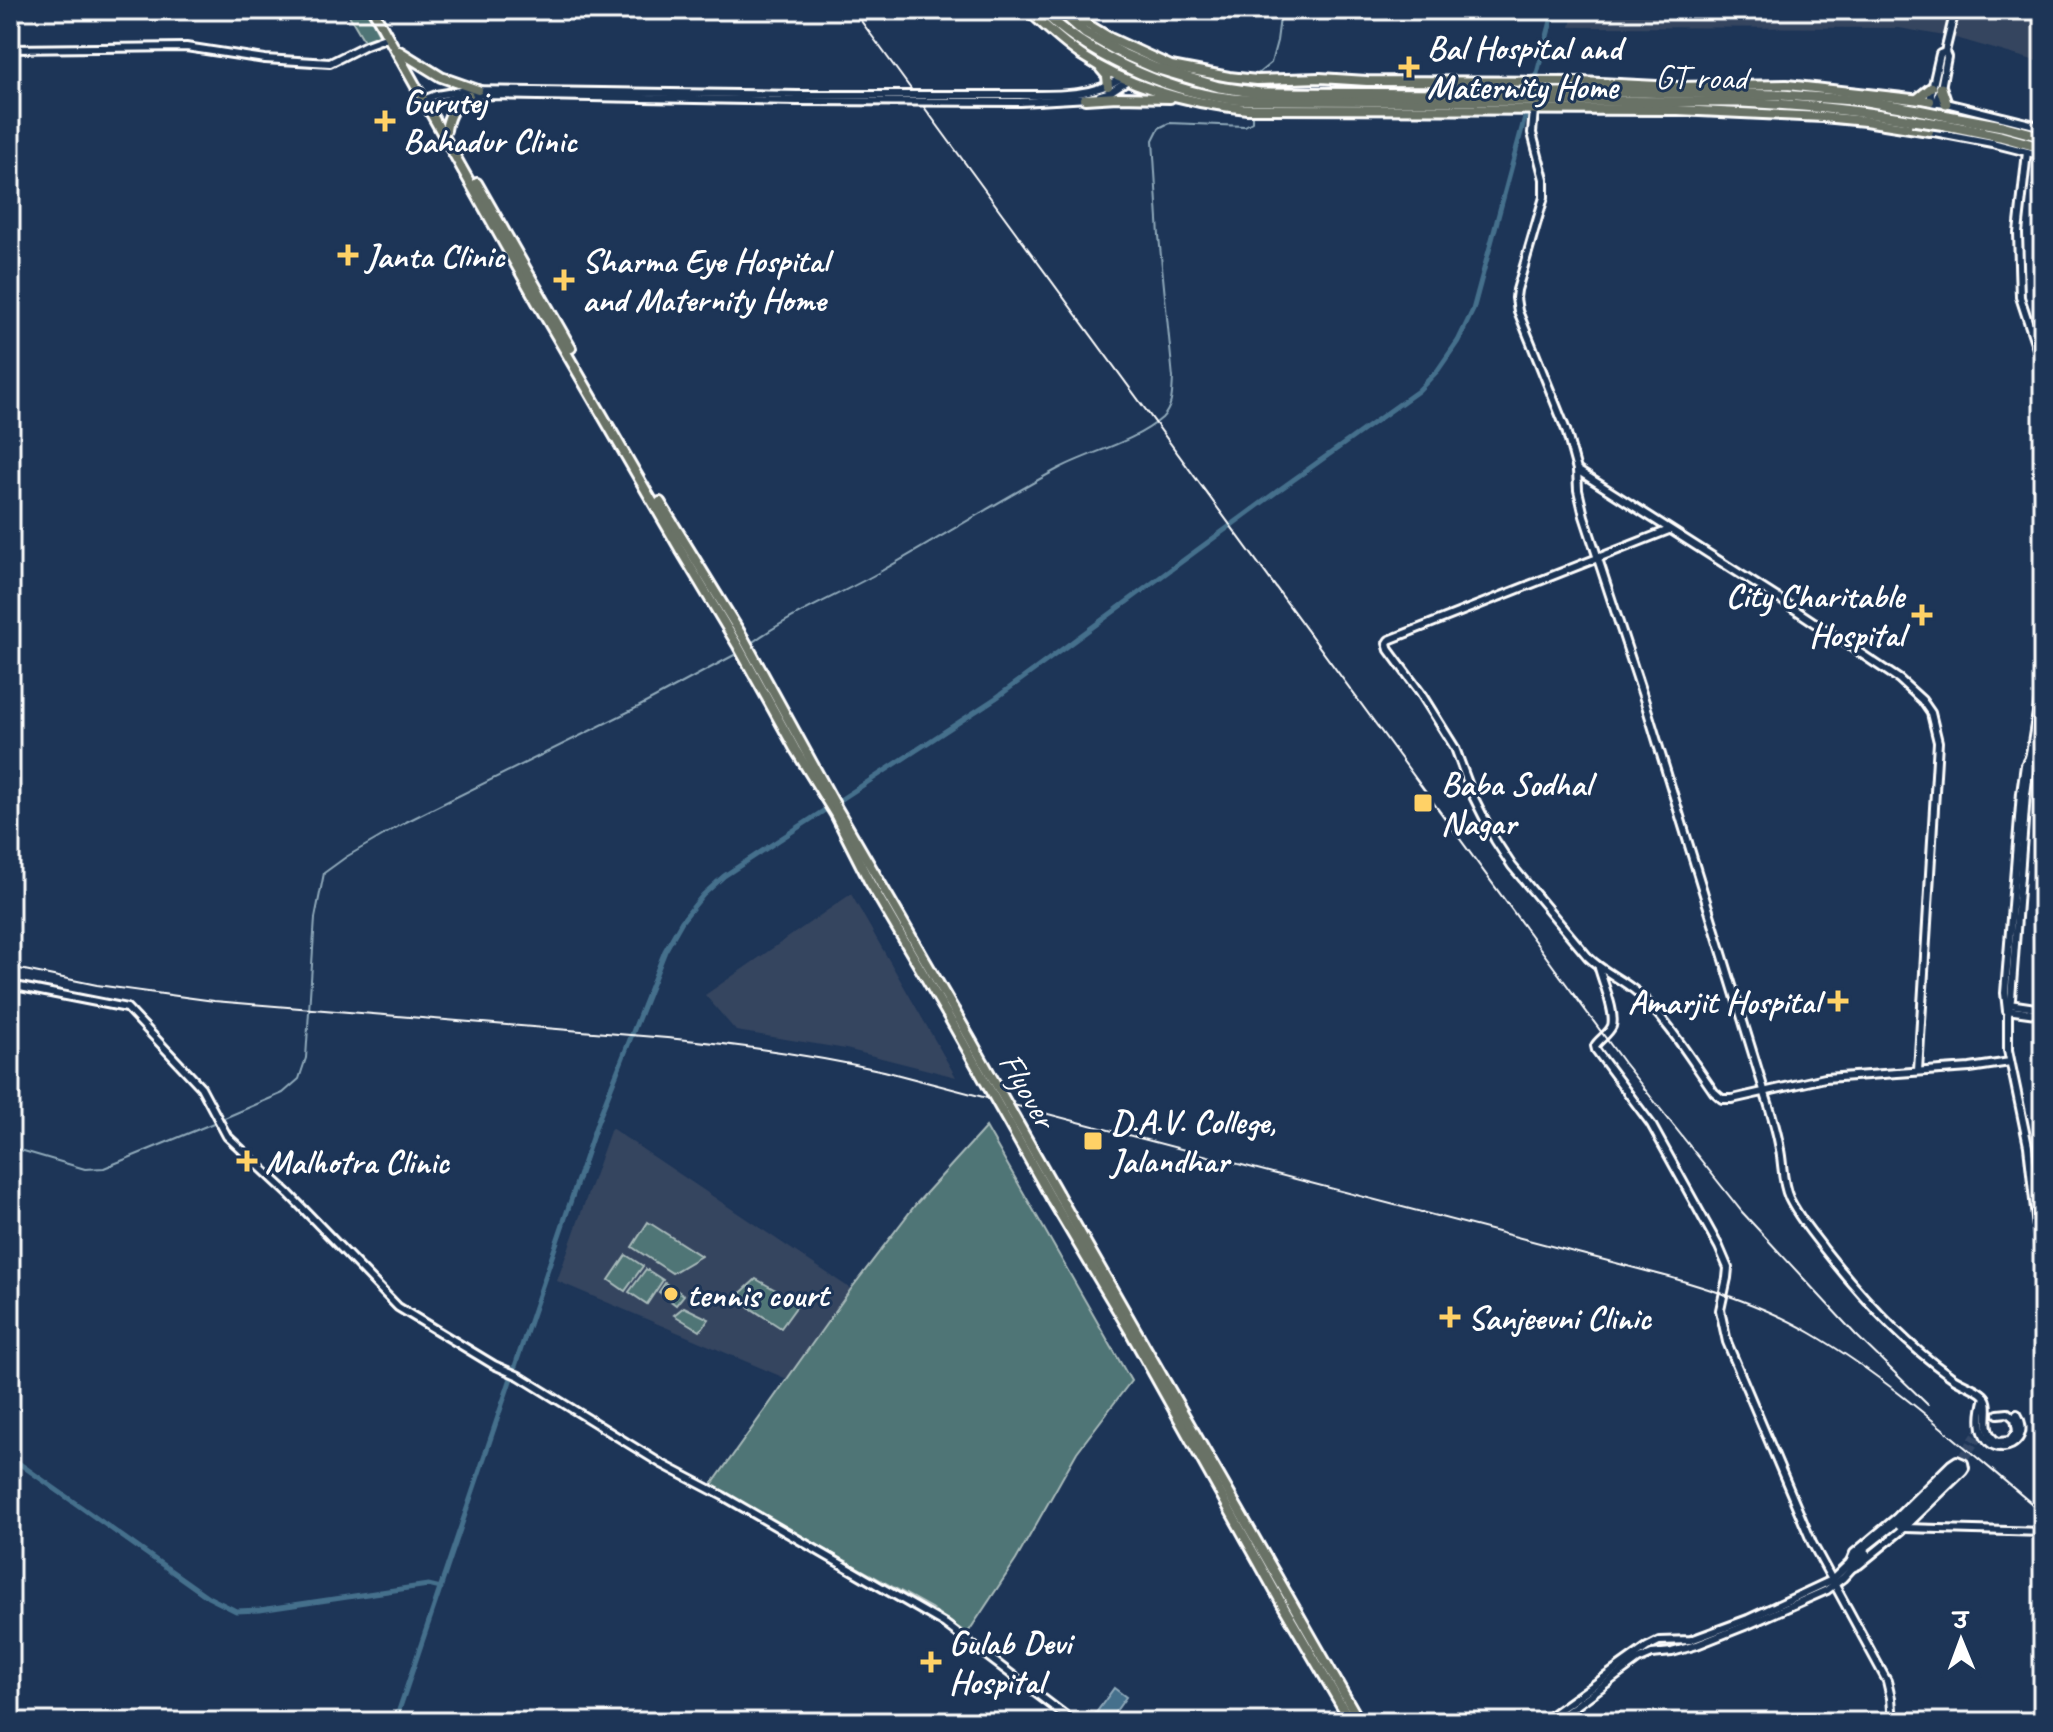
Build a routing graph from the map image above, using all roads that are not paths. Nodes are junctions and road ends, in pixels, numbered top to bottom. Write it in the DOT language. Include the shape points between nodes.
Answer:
graph roads {
  1 [pos="373,10"];
  2 [pos="1028,10"];
  3 [pos="1042,10"];
  4 [pos="1059,10"];
  5 [pos="1069,10"];
  6 [pos="1955,10"];
  7 [pos="390,40"];
  8 [pos="10,49"];
  9 [pos="399,51"];
  10 [pos="1097,65"];
  11 [pos="1125,79"];
  12 [pos="1108,86"];
  13 [pos="1936,87"];
  14 [pos="478,90"];
  15 [pos="489,93"];
  16 [pos="469,96"];
  17 [pos="1179,97"];
  18 [pos="1020,98"];
  19 [pos="1085,99"];
  20 [pos="427,102"];
  21 [pos="1936,102"];
  22 [pos="1917,104"];
  23 [pos="1534,110"];
  24 [pos="1947,120"];
  25 [pos="2043,127"];
  26 [pos="446,130"];
  27 [pos="1929,131"];
  28 [pos="2043,137"];
  29 [pos="2043,148"];
  30 [pos="2027,152"];
  31 [pos="2043,156"];
  32 [pos="2043,367"];
  33 [pos="1577,470"];
  34 [pos="1669,530"];
  35 [pos="1598,558"];
  36 [pos="742,643"];
  37 [pos="2043,676"];
  38 [pos="1599,968"];
  39 [pos="10,985"];
  40 [pos="2008,1008"];
  41 [pos="2043,1012"];
  42 [pos="2010,1062"];
  43 [pos="1918,1071"];
  44 [pos="1764,1090"];
  45 [pos="2043,1282"];
  46 [pos="1134,1331"];
  47 [pos="1998,1412"];
  48 [pos="1958,1465"];
  49 [pos="1905,1528"];
  50 [pos="2043,1532"];
  51 [pos="1850,1567"];
  52 [pos="1834,1582"];
  53 [pos="1074,1722"];
  54 [pos="1351,1722"];
  55 [pos="1360,1722"];
  56 [pos="1542,1722"];
  57 [pos="1554,1722"];
  58 [pos="1893,1722"];
  1 -- 7 [label="main road"];
  2 -- 10 [label="main road"];
  3 -- 24 [label="highway, GT road, bridge" via="1077,39 1138,72 1226,98 1742,102"];
  4 -- 22 [label="highway, GT road" via="1085,33 1155,68 1260,93 1632,92"];
  5 -- 22 [label="main road" via="1110,38 1171,66 1229,77 1787,85"];
  6 -- 13 [label="street"];
  7 -- 8 [label="street" via="330,63 186,47"];
  7 -- 9 [label="main road"];
  7 -- 20 [label="main road"];
  9 -- 14 [label="main road" via="441,77"];
  9 -- 20 [label="main road"];
  10 -- 11 [label="main road"];
  10 -- 12 [label="main road"];
  11 -- 12 [label="street"];
  11 -- 17 [label="main road"];
  11 -- 19 [label="street" via="1110,92"];
  12 -- 18 [label="street"];
  13 -- 21 [label="highway"];
  13 -- 21 [label="street"];
  13 -- 22 [label="main road"];
  14 -- 15 [label="street"];
  14 -- 20 [label="street" via="451,92"];
  15 -- 16 [label="street"];
  15 -- 18 [label="street, bridge"];
  16 -- 20 [label="street"];
  16 -- 26 [label="main road" via="456,106"];
  17 -- 19 [label="main road"];
  17 -- 23 [label="main road" via="1247,109"];
  18 -- 19 [label="street"];
  20 -- 26 [label="main road"];
  20 -- 36 [label="main road" via="681,551"];
  21 -- 22 [label="main road"];
  21 -- 25 [label="street"];
  21 -- 27 [label="street"];
  22 -- 24 [label="highway, GT road, bridge"];
  23 -- 27 [label="main road" via="1823,117"];
  23 -- 33 [label="street" via="1532,133 1544,197 1516,303"];
  24 -- 28 [label="highway, GT road"];
  24 -- 29 [label="highway, GT road"];
  26 -- 36 [label="main road"];
  27 -- 30 [label="street"];
  30 -- 31 [label="street"];
  30 -- 32 [label="street" via="2018,233 2020,297"];
  33 -- 34 [label="street"];
  33 -- 35 [label="street"];
  34 -- 35 [label="street"];
  34 -- 43 [label="street" via="1899,679 1931,713 1938,742"];
  35 -- 38 [label="street" via="1387,643 1455,748 1495,840"];
  35 -- 44 [label="street"];
  36 -- 46 [label="main road, Flyover, bridge"];
  37 -- 40 [label="street" via="2021,793"];
  38 -- 44 [label="street" via="1647,1002 1718,1096 1726,1100"];
  38 -- 52 [label="street" via="1613,1020 1595,1046 1651,1124 1719,1247 1728,1268 1720,1310 1727,1342 1800,1516"];
  39 -- 53 [label="street" via="127,1008 201,1087 227,1136 398,1307 945,1624"];
  40 -- 41 [label="street"];
  40 -- 42 [label="street"];
  42 -- 43 [label="street"];
  42 -- 45 [label="street" via="2028,1146"];
  43 -- 44 [label="street" via="1825,1078"];
  44 -- 47 [label="street" via="1787,1191 1802,1220 1903,1337 1947,1374 1981,1392 1983,1436 1996,1447 2007,1447 2020,1436 2021,1423 2016,1413"];
  46 -- 54 [label="main road"];
  46 -- 55 [label="main road"];
  48 -- 51 [label="street" via="1906,1520"];
  49 -- 50 [label="street"];
  49 -- 51 [label="street"];
  49 -- 51 [label="street" via="1961,1473 1964,1463 1952,1462 1854,1553"];
  51 -- 52 [label="street"];
  52 -- 56 [label="street" via="1691,1640 1659,1641"];
  52 -- 57 [label="street" via="1790,1607 1697,1645 1638,1660"];
  52 -- 58 [label="street" via="1887,1681"];
}
